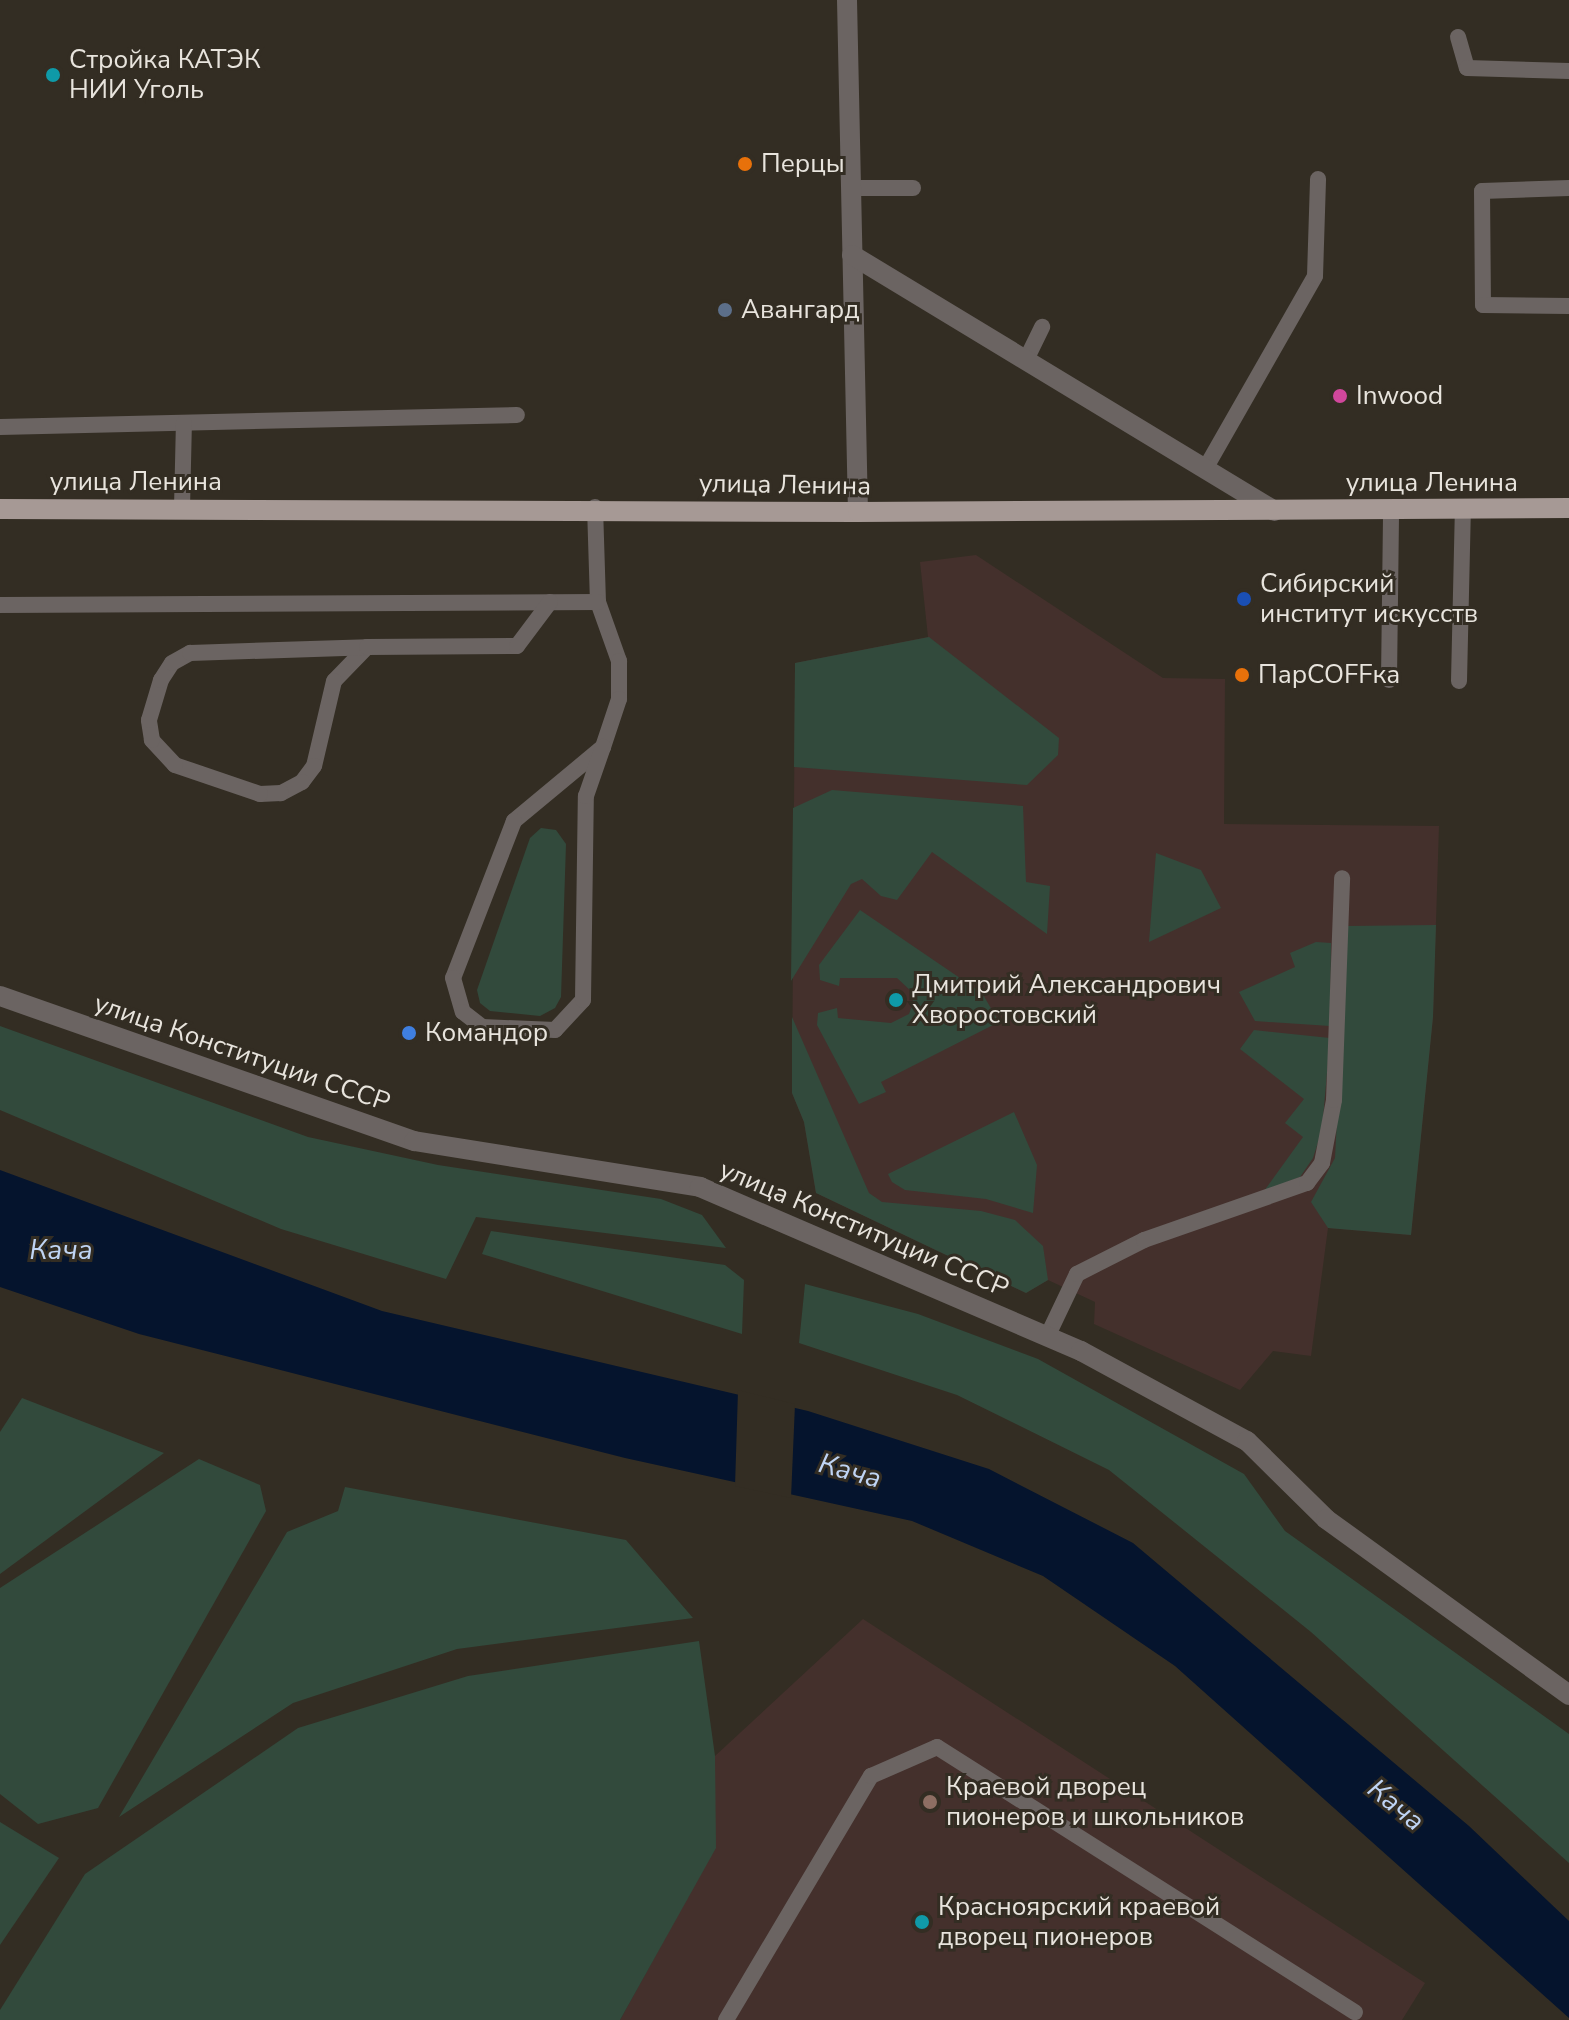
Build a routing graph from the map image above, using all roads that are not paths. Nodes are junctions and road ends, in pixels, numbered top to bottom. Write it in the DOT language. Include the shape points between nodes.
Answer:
graph roads {
  1 [pos="847,0"];
  2 [pos="1458,37"];
  3 [pos="1569,71"];
  4 [pos="1318,179"];
  5 [pos="851,188"];
  6 [pos="913,188"];
  7 [pos="1569,188"];
  8 [pos="852,255"];
  9 [pos="1569,306"];
  10 [pos="1042,327"];
  11 [pos="1026,360"];
  12 [pos="517,415"];
  13 [pos="184,423"];
  14 [pos="0,427"];
  15 [pos="1205,469"];
  16 [pos="595,507"];
  17 [pos="182,508"];
  18 [pos="1569,508"];
  19 [pos="0,509"];
  20 [pos="1391,509"];
  21 [pos="1463,509"];
  22 [pos="1275,511"];
  23 [pos="858,512"];
  24 [pos="550,602"];
  25 [pos="598,602"];
  26 [pos="0,605"];
  27 [pos="367,647"];
  28 [pos="1389,680"];
  29 [pos="1459,681"];
  30 [pos="603,747"];
  31 [pos="1342,878"];
  32 [pos="0,996"];
  33 [pos="1047,1337"];
  34 [pos="1569,1695"];
  35 [pos="1355,2012"];
  36 [pos="726,2020"];
  1 -- 5 [label="street"];
  2 -- 3 [label="lane" via="1467,68"];
  4 -- 15 [label="lane" via="1315,276"];
  5 -- 6 [label="lane"];
  5 -- 8 [label="street"];
  7 -- 9 [label="lane" via="1482,191 1482,206 1483,305"];
  8 -- 11 [label="street"];
  8 -- 23 [label="street"];
  10 -- 11 [label="lane"];
  11 -- 15 [label="street"];
  12 -- 13 [label="lane"];
  13 -- 14 [label="lane"];
  13 -- 17 [label="lane"];
  15 -- 22 [label="street"];
  16 -- 17 [label="main road, улица Ленина"];
  16 -- 23 [label="main road, улица Ленина"];
  16 -- 25 [label="lane"];
  17 -- 19 [label="main road, улица Ленина"];
  18 -- 21 [label="main road, улица Ленина"];
  20 -- 21 [label="main road, улица Ленина"];
  20 -- 22 [label="main road, улица Ленина"];
  20 -- 28 [label="lane"];
  21 -- 29 [label="lane"];
  22 -- 23 [label="main road, улица Ленина"];
  24 -- 25 [label="lane"];
  24 -- 26 [label="lane"];
  24 -- 27 [label="lane" via="517,646"];
  25 -- 30 [label="lane" via="619,661 619,699"];
  27 -- 27 [label="lane" via="190,653 172,663 161,680 149,720 152,740 175,765 260,794 281,793 302,782 314,766 334,681"];
  30 -- 30 [label="lane" via="514,821 453,978 463,1012 482,1027 555,1030 583,1000 586,796"];
  31 -- 33 [label="lane" via="1334,1100 1322,1163 1307,1183 1144,1240 1077,1274"];
  32 -- 33 [label="street, улица Конституции СССР" via="414,1141 700,1187"];
  33 -- 34 [label="street, улица Конституции СССР" via="1247,1441 1326,1519"];
  35 -- 36 [label="lane" via="937,1747 871,1776"];
}
